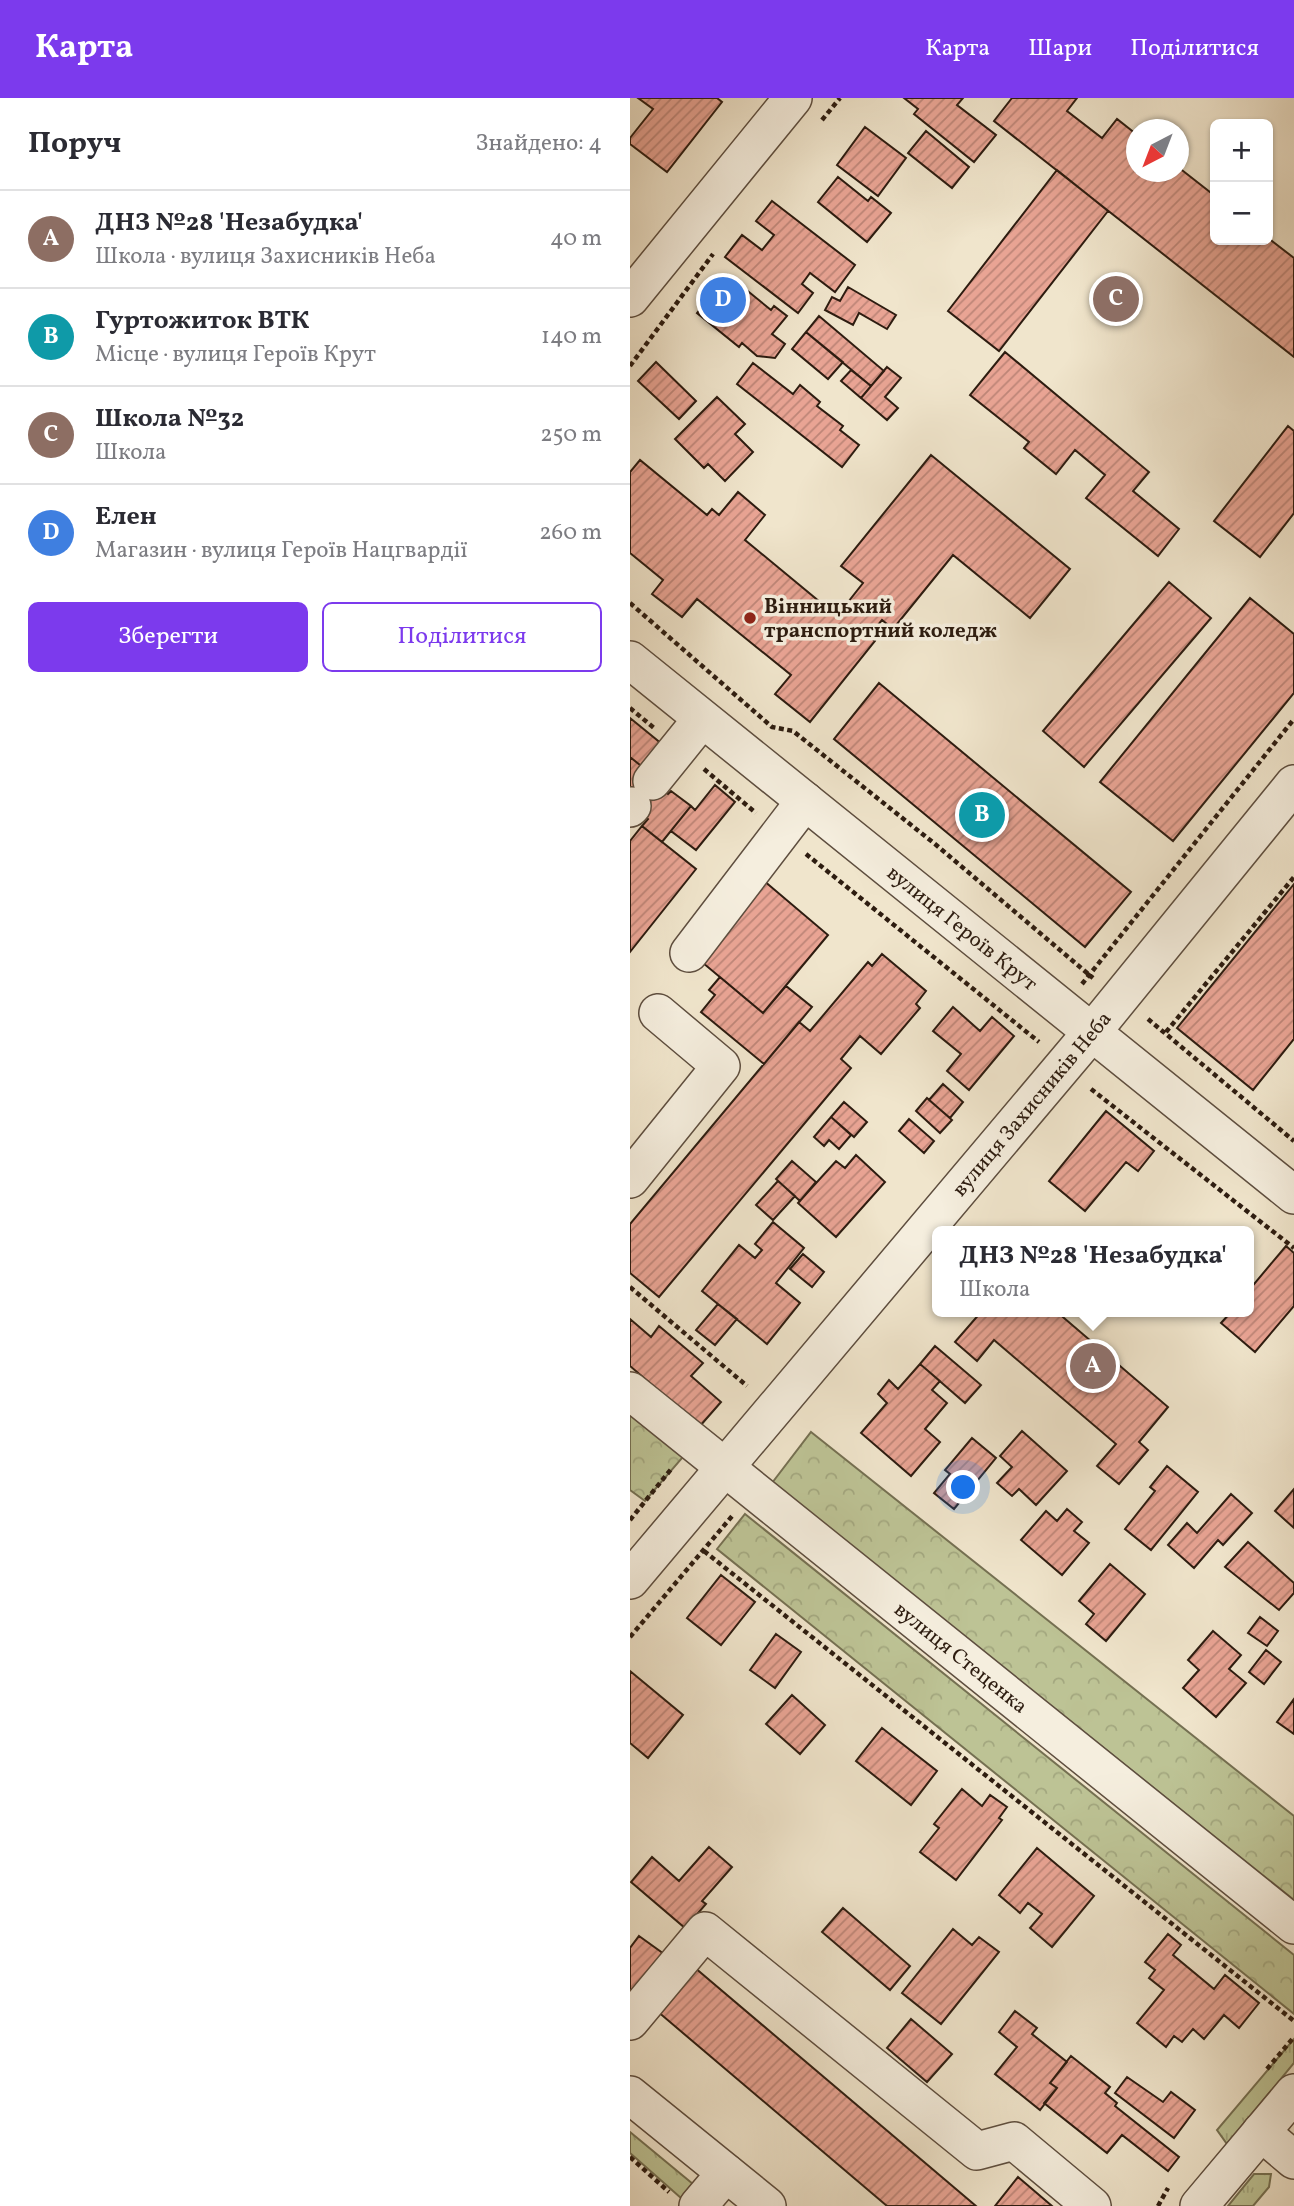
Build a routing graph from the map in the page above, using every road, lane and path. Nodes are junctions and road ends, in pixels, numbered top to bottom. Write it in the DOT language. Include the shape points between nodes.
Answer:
graph roads {
  1 [pos="793,98"];
  2 [pos="840,98"];
  3 [pos="814,129"];
  4 [pos="721,244"];
  5 [pos="630,298"];
  6 [pos="630,366"];
  7 [pos="630,603"];
  8 [pos="630,660"];
  9 [pos="630,708"];
  10 [pos="702,719"];
  11 [pos="1294,719"];
  12 [pos="678,747"];
  13 [pos="1294,784"];
  14 [pos="638,798"];
  15 [pos="805,801"];
  16 [pos="781,833"];
  17 [pos="1294,877"];
  18 [pos="689,953"];
  19 [pos="1088,974"];
  20 [pos="1102,985"];
  21 [pos="657,1013"];
  22 [pos="1148,1019"];
  23 [pos="1092,1032"];
  24 [pos="1166,1032"];
  25 [pos="1039,1042"];
  26 [pos="1092,1087"];
  27 [pos="1294,1141"];
  28 [pos="630,1179"];
  29 [pos="1294,1195"];
  30 [pos="1294,1248"];
  31 [pos="630,1287"];
  32 [pos="747,1386"];
  33 [pos="630,1391"];
  34 [pos="674,1465"];
  35 [pos="725,1467"];
  36 [pos="630,1520"];
  37 [pos="704,1551"];
  38 [pos="630,1580"];
  39 [pos="1294,1925"];
  40 [pos="630,2021"];
  41 [pos="1294,2021"];
  42 [pos="1294,2093"];
  43 [pos="630,2095"];
  44 [pos="1261,2132"];
  45 [pos="630,2157"];
  46 [pos="1294,2160"];
  47 [pos="726,2173"];
  48 [pos="687,2202"];
  49 [pos="767,2206"];
  50 [pos="1092,2206"];
  51 [pos="1199,2206"];
  1 -- 5 [label="street"];
  2 -- 3 [label="path"];
  4 -- 6 [label="path"];
  7 -- 19 [label="path" via="772,727 793,731"];
  8 -- 10 [label="street, вулиця Героїв Крут"];
  9 -- 12 [label="path"];
  10 -- 12 [label="street"];
  10 -- 15 [label="street, вулиця Героїв Крут"];
  11 -- 19 [label="path"];
  12 -- 14 [label="street"];
  12 -- 16 [label="path"];
  13 -- 23 [label="street, вулиця Захисників Неба"];
  15 -- 16 [label="street"];
  15 -- 23 [label="street, вулиця Героїв Крут"];
  16 -- 18 [label="street"];
  16 -- 25 [label="path"];
  17 -- 24 [label="path"];
  19 -- 20 [label="path"];
  21 -- 28 [label="street" via="721,1066"];
  22 -- 24 [label="path"];
  23 -- 29 [label="street, вулиця Героїв Крут"];
  23 -- 35 [label="street, вулиця Захисників Неба"];
  24 -- 27 [label="path"];
  26 -- 30 [label="path"];
  31 -- 32 [label="path"];
  33 -- 35 [label="street, вулиця Стеценка"];
  34 -- 36 [label="path"];
  35 -- 38 [label="street, вулиця Захисників Неба"];
  35 -- 39 [label="street, вулиця Стеценка"];
  37 -- 41 [label="path"];
  40 -- 50 [label="street" via="705,1931 977,2151 1013,2141"];
  42 -- 44 [label="street"];
  43 -- 47 [label="street"];
  44 -- 46 [label="street"];
  44 -- 51 [label="street"];
  45 -- 48 [label="path"];
  47 -- 48 [label="street"];
  47 -- 49 [label="street"];
}
